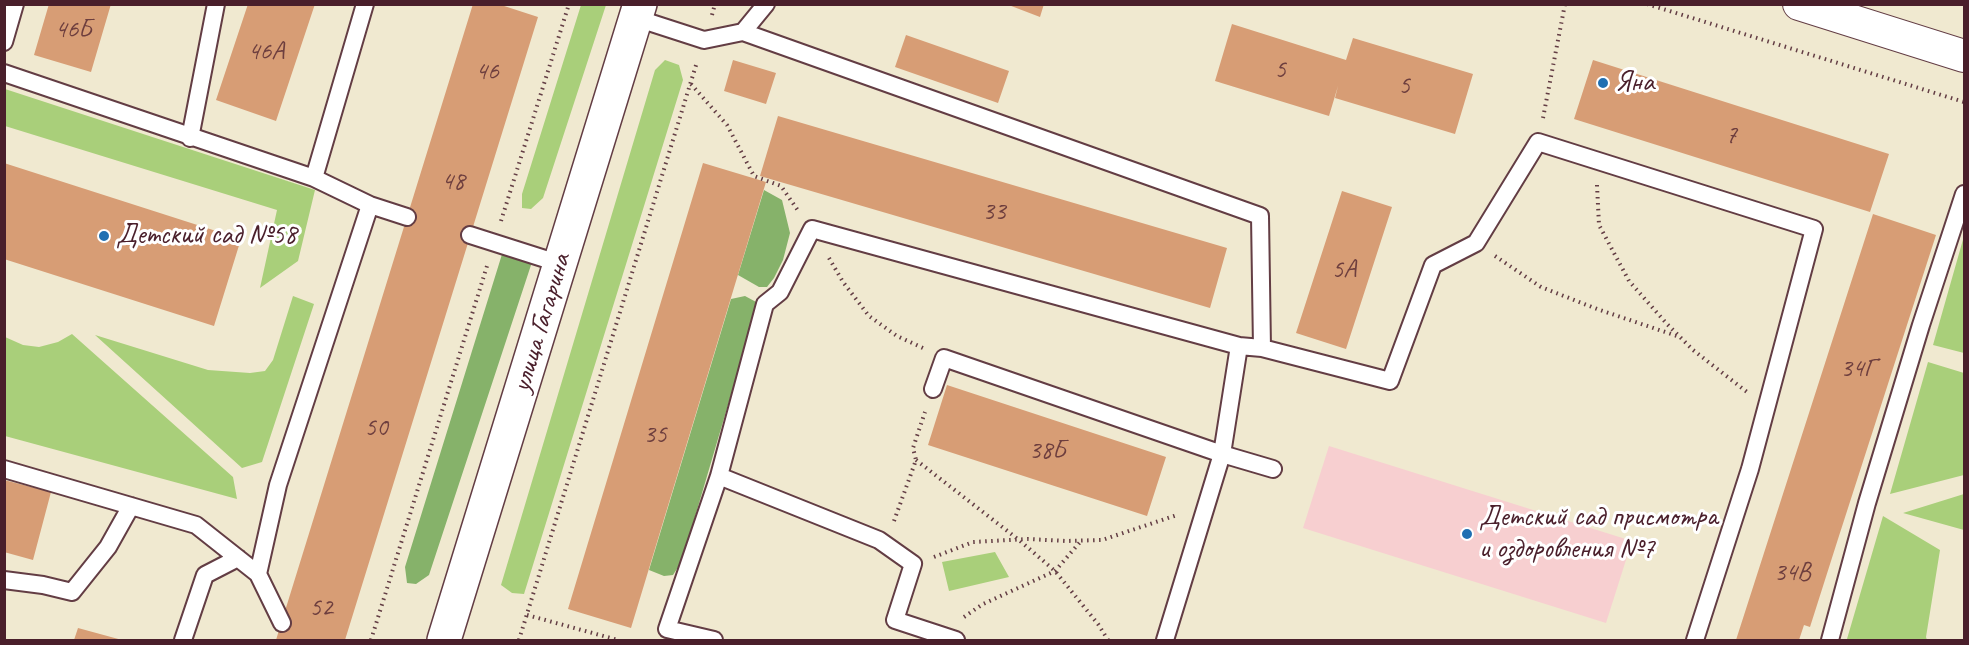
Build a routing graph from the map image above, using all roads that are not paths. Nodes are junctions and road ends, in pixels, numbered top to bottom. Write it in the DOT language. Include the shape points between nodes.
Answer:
graph roads {
  1 [pos="15,4"];
  2 [pos="216,4"];
  3 [pos="365,4"];
  4 [pos="766,4"];
  5 [pos="1799,4"];
  6 [pos="638,11"];
  7 [pos="743,32"];
  8 [pos="4,42"];
  9 [pos="1965,56"];
  10 [pos="4,73"];
  11 [pos="190,138"];
  12 [pos="314,178"];
  13 [pos="1965,194"];
  14 [pos="370,205"];
  15 [pos="407,217"];
  16 [pos="470,236"];
  17 [pos="561,264"];
  18 [pos="1239,346"];
  19 [pos="1262,348"];
  20 [pos="933,389"];
  21 [pos="1222,454"];
  22 [pos="4,469"];
  23 [pos="1273,469"];
  24 [pos="719,476"];
  25 [pos="130,506"];
  26 [pos="238,558"];
  27 [pos="258,574"];
  28 [pos="4,580"];
  29 [pos="282,623"];
  30 [pos="183,640"];
  31 [pos="444,640"];
  32 [pos="714,640"];
  33 [pos="957,640"];
  34 [pos="1165,640"];
  35 [pos="1695,640"];
  36 [pos="1830,640"];
  1 -- 8 [label="lane"];
  2 -- 11 [label="lane"];
  3 -- 12 [label="lane"];
  4 -- 7 [label="lane"];
  5 -- 9 [label="street"];
  6 -- 7 [label="lane" via="704,40"];
  6 -- 17 [label="main road, улица Гагарина"];
  7 -- 19 [label="lane" via="1260,216"];
  10 -- 11 [label="lane"];
  11 -- 12 [label="lane"];
  12 -- 14 [label="lane"];
  13 -- 36 [label="lane" via="1867,503"];
  14 -- 15 [label="lane"];
  14 -- 27 [label="lane" via="278,485"];
  16 -- 17 [label="lane"];
  17 -- 31 [label="main road, улица Гагарина"];
  18 -- 19 [label="lane"];
  18 -- 21 [label="lane"];
  18 -- 24 [label="lane" via="812,229 780,292 765,304"];
  19 -- 35 [label="lane" via="1390,381 1433,265 1476,243 1538,142 1814,229 1750,469"];
  20 -- 21 [label="lane" via="944,358"];
  21 -- 23 [label="lane"];
  21 -- 34 [label="lane"];
  22 -- 25 [label="lane"];
  24 -- 32 [label="lane" via="667,629"];
  24 -- 33 [label="lane" via="885,544 913,564 895,620"];
  25 -- 26 [label="lane" via="196,525"];
  25 -- 28 [label="lane" via="108,547 72,591"];
  26 -- 27 [label="lane"];
  26 -- 30 [label="lane" via="205,575"];
  27 -- 29 [label="lane"];
}
